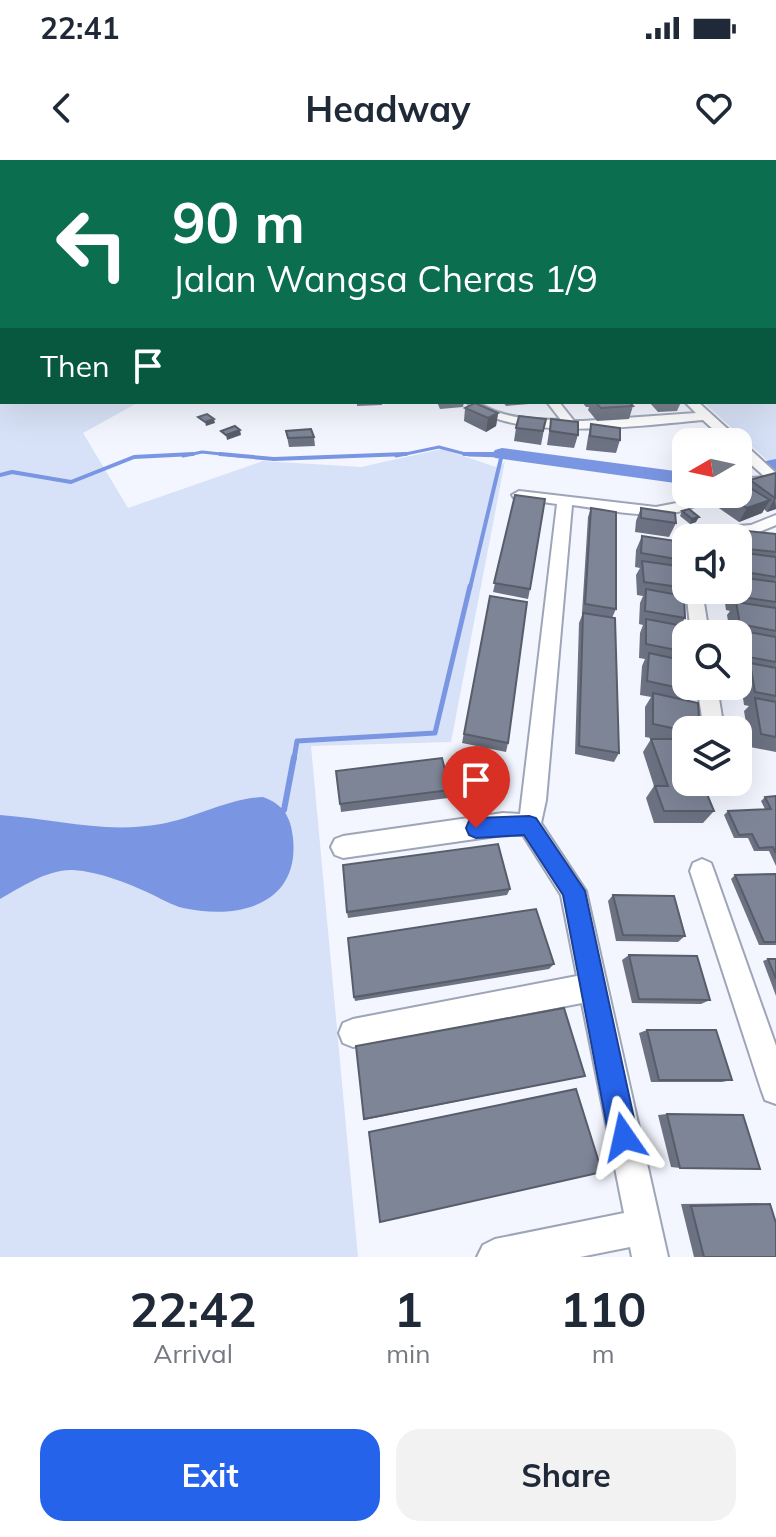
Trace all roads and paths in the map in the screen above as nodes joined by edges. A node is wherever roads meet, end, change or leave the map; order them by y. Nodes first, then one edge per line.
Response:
1 (476, 404) edge
2 (555, 404) edge
3 (693, 404) edge
4 (706, 416) junction
5 (570, 424) junction
6 (719, 428) edge
7 (752, 457) edge
8 (752, 475) edge
9 (774, 476) edge
10 (752, 480) edge
11 (519, 495) edge
12 (565, 500) junction
13 (672, 501) edge
14 (672, 506) edge
15 (665, 507) junction
16 (769, 522) edge
17 (681, 524) edge
18 (776, 535) edge
19 (529, 825) junction
20 (343, 847) dead end
21 (702, 871) dead end
22 (594, 987) junction
23 (353, 1033) dead end
24 (776, 1089) edge
25 (646, 1242) edge
26 (495, 1257) edge

1 - 5 street
2 - 5 street
3 - 4 street
4 - 5 street
4 - 6 street
7 - 9 street
8 - 9 street
9 - 10 street
11 - 12 street
12 - 15 street
12 - 19 street
13 - 15 street
14 - 15 street
15 - 17 street
16 - 18 street
19 - 20 street
19 - 22 street
21 - 24 street
22 - 23 street
22 - 25 street
25 - 26 street

